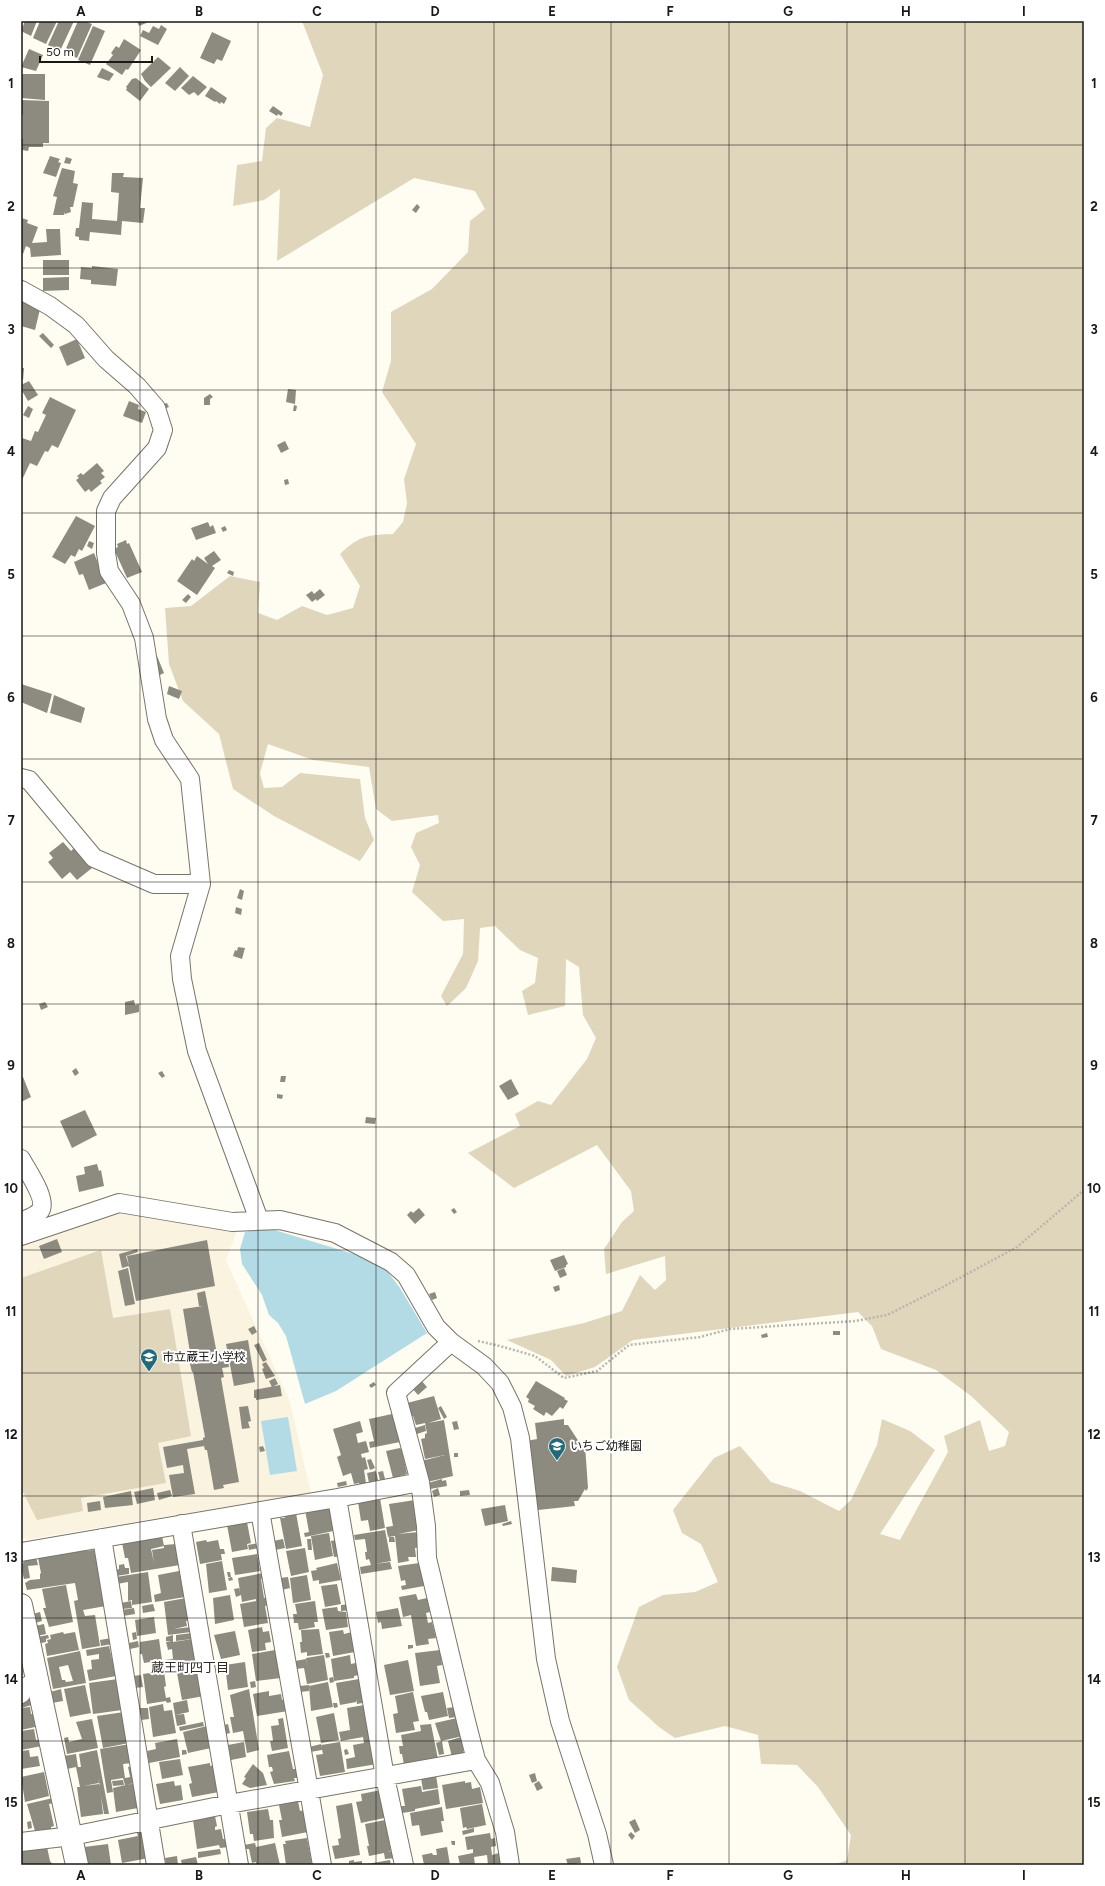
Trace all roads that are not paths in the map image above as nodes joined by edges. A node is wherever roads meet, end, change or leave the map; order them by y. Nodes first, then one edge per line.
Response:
1 (21, 290) edge
2 (21, 778) edge
3 (201, 884) junction
4 (21, 1159) edge
5 (259, 1220) junction
6 (21, 1222) edge
7 (21, 1236) edge
8 (451, 1342) junction
9 (420, 1482) junction
10 (337, 1498) junction
11 (260, 1511) junction
12 (181, 1524) junction
13 (102, 1538) junction
14 (21, 1552) edge
15 (21, 1604) edge
16 (29, 1688) edge
17 (476, 1760) junction
18 (385, 1777) junction
19 (308, 1790) junction
20 (230, 1804) junction
21 (148, 1821) junction
22 (72, 1836) junction
23 (21, 1842) edge
24 (77, 1865) edge
25 (156, 1865) edge
26 (239, 1865) edge
27 (322, 1865) edge
28 (404, 1865) edge
29 (510, 1865) edge
30 (604, 1865) edge

1 - 3 street
2 - 3 street
3 - 5 street
4 - 6 street
5 - 7 street
5 - 8 street
8 - 9 street
8 - 30 street
9 - 10 street
9 - 17 street
10 - 11 street
10 - 18 street
11 - 12 street
11 - 19 street
12 - 13 street
12 - 20 street
13 - 14 street
13 - 21 street
15 - 16 street
16 - 22 street
17 - 18 street
17 - 29 street
18 - 19 street
18 - 28 street
19 - 20 street
19 - 27 street
20 - 21 street
20 - 26 street
21 - 22 street
21 - 25 street
22 - 23 street
22 - 24 street

